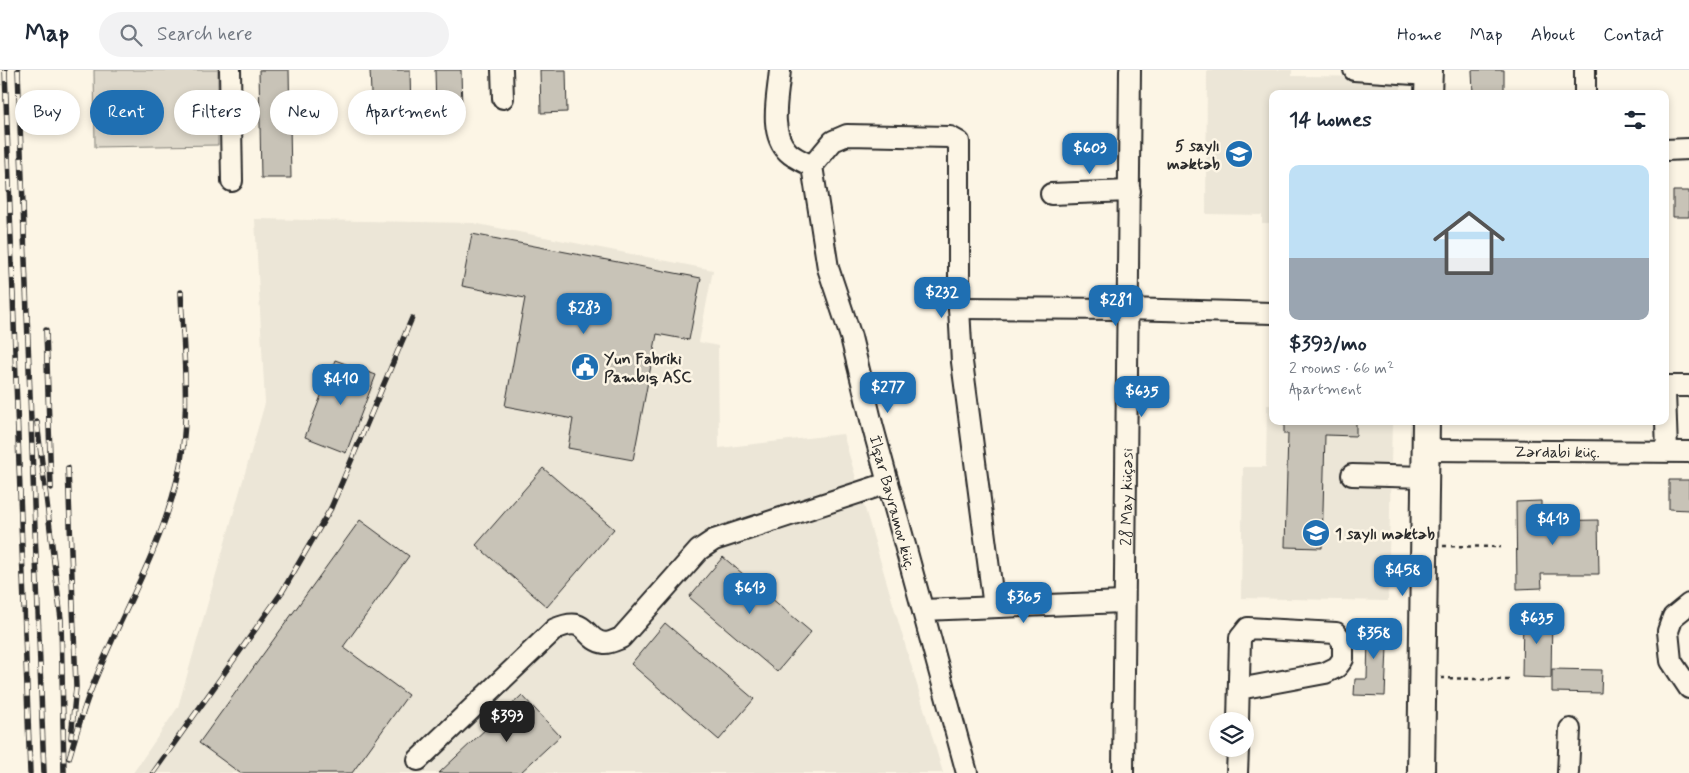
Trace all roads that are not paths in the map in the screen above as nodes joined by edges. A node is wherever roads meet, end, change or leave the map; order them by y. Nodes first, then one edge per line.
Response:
1 (230, 70) edge
2 (502, 70) edge
3 (780, 70) edge
4 (1130, 70) edge
5 (1354, 70) edge
6 (1585, 70) edge
7 (1429, 79) edge
8 (1585, 90) edge
9 (503, 98) dead end
10 (1689, 149) edge
11 (1669, 150) edge
12 (812, 166) junction
13 (232, 181) dead end
14 (1130, 191) junction
15 (1051, 194) dead end
16 (959, 308) junction
17 (1126, 309) junction
18 (1269, 314) edge
19 (1669, 386) edge
20 (1689, 386) edge
21 (1426, 425) edge
22 (1666, 425) edge
23 (1426, 450) junction
24 (1667, 451) junction
25 (1689, 452) edge
26 (1352, 475) dead end
27 (1425, 477) junction
28 (888, 483) junction
29 (1123, 602) junction
30 (1689, 604) edge
31 (994, 608) junction
32 (923, 610) junction
33 (1689, 688) edge
34 (1239, 689) junction
35 (1238, 712) edge
36 (1570, 729) dead end
37 (1238, 757) edge
38 (418, 760) dead end
39 (968, 773) edge
40 (1122, 773) edge
41 (1237, 773) edge
42 (1421, 773) edge
43 (1568, 773) edge

1 - 13 street
2 - 9 street
3 - 12 street
4 - 14 street, 28 May küçəsi
5 - 7 street
6 - 8 street
10 - 11 street
12 - 16 street
12 - 28 street, İlqar Bayramov küç.
14 - 15 street
14 - 17 street, 28 May küçəsi
16 - 17 street
16 - 31 street
17 - 18 street
17 - 29 street, 28 May küçəsi
19 - 20 street
21 - 23 main road
22 - 24 street
23 - 24 street, Zərdabi küç.
23 - 27 main road
24 - 25 street, Zərdabi küç.
26 - 27 street
27 - 42 main road
28 - 32 street, İlqar Bayramov küç.
28 - 38 street
29 - 31 street
29 - 40 street, 28 May küçəsi
30 - 33 street
31 - 32 street
32 - 39 street, İlqar Bayramov küç.
34 - 34 street
34 - 35 street
36 - 43 street
37 - 41 street

